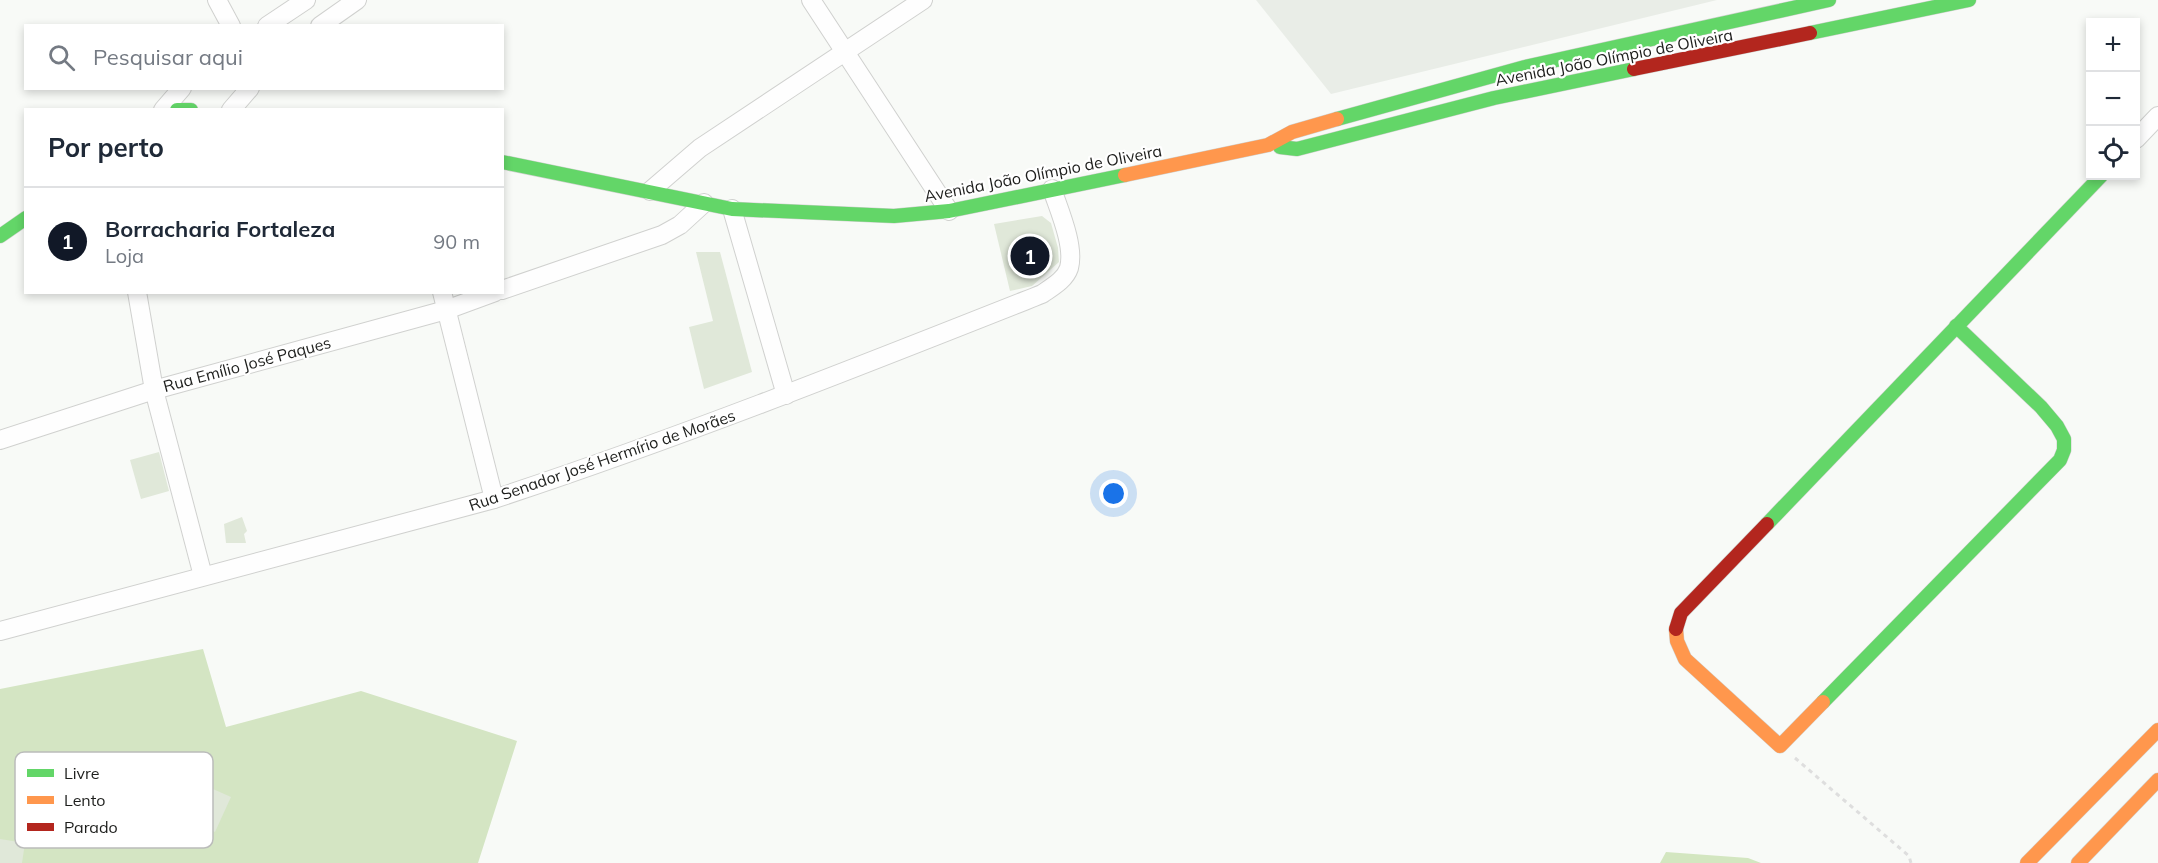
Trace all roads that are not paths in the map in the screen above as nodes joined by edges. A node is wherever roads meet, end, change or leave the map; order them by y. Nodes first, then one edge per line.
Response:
1 (217, 0) edge
2 (306, 0) edge
3 (357, 0) edge
4 (811, 0) edge
5 (923, 0) edge
6 (1829, 0) edge
7 (1968, 0) edge
8 (230, 24) edge
9 (270, 24) edge
10 (323, 24) edge
11 (846, 51) junction
12 (180, 90) edge
13 (248, 90) edge
14 (165, 108) edge
15 (233, 108) edge
16 (2158, 116) edge
17 (2140, 135) edge
18 (1268, 145) junction
19 (504, 162) edge
20 (2096, 180) edge
21 (1052, 189) junction
22 (650, 191) junction
23 (704, 203) junction
24 (732, 209) junction
25 (949, 211) junction
26 (24, 219) edge
27 (24, 235) edge
28 (0, 237) edge
29 (0, 242) edge
30 (504, 289) edge
31 (137, 294) edge
32 (484, 294) edge
33 (444, 301) edge
34 (1956, 326) junction
35 (154, 390) junction
36 (786, 395) junction
37 (0, 440) edge
38 (494, 499) junction
39 (203, 576) junction
40 (0, 631) edge
41 (2158, 729) edge
42 (2158, 780) edge
43 (2027, 863) edge
44 (2078, 863) edge

1 - 8 street
2 - 9 street
3 - 10 street
4 - 11 street
5 - 11 street
6 - 18 main road, Avenida João Olímpio de Oliveira
7 - 18 main road, Avenida João Olímpio de Oliveira
11 - 22 street
11 - 25 street
12 - 14 street
13 - 15 street
16 - 17 street
18 - 21 main road, Avenida João Olímpio de Oliveira
19 - 22 main road, Avenida João Olímpio de Oliveira
20 - 34 main road
21 - 25 main road, Avenida João Olímpio de Oliveira
21 - 36 street, Rua Senador José Hermírio de Morães
22 - 23 main road, Avenida João Olímpio de Oliveira
23 - 24 main road, Avenida João Olímpio de Oliveira
23 - 30 street
24 - 25 main road, Avenida João Olímpio de Oliveira
24 - 36 street
26 - 28 main road
27 - 29 main road
31 - 35 street
32 - 33 street, Rua Emílio José Paques
33 - 35 street, Rua Emílio José Paques
33 - 38 street
34 - 34 main road
35 - 37 street, Rua Emílio José Paques
35 - 39 street
36 - 38 street, Rua Senador José Hermírio de Morães
38 - 39 street, Rua Senador José Hermírio de Morães
39 - 40 street, Rua Senador José Hermírio de Morães
41 - 43 main road
42 - 44 main road

